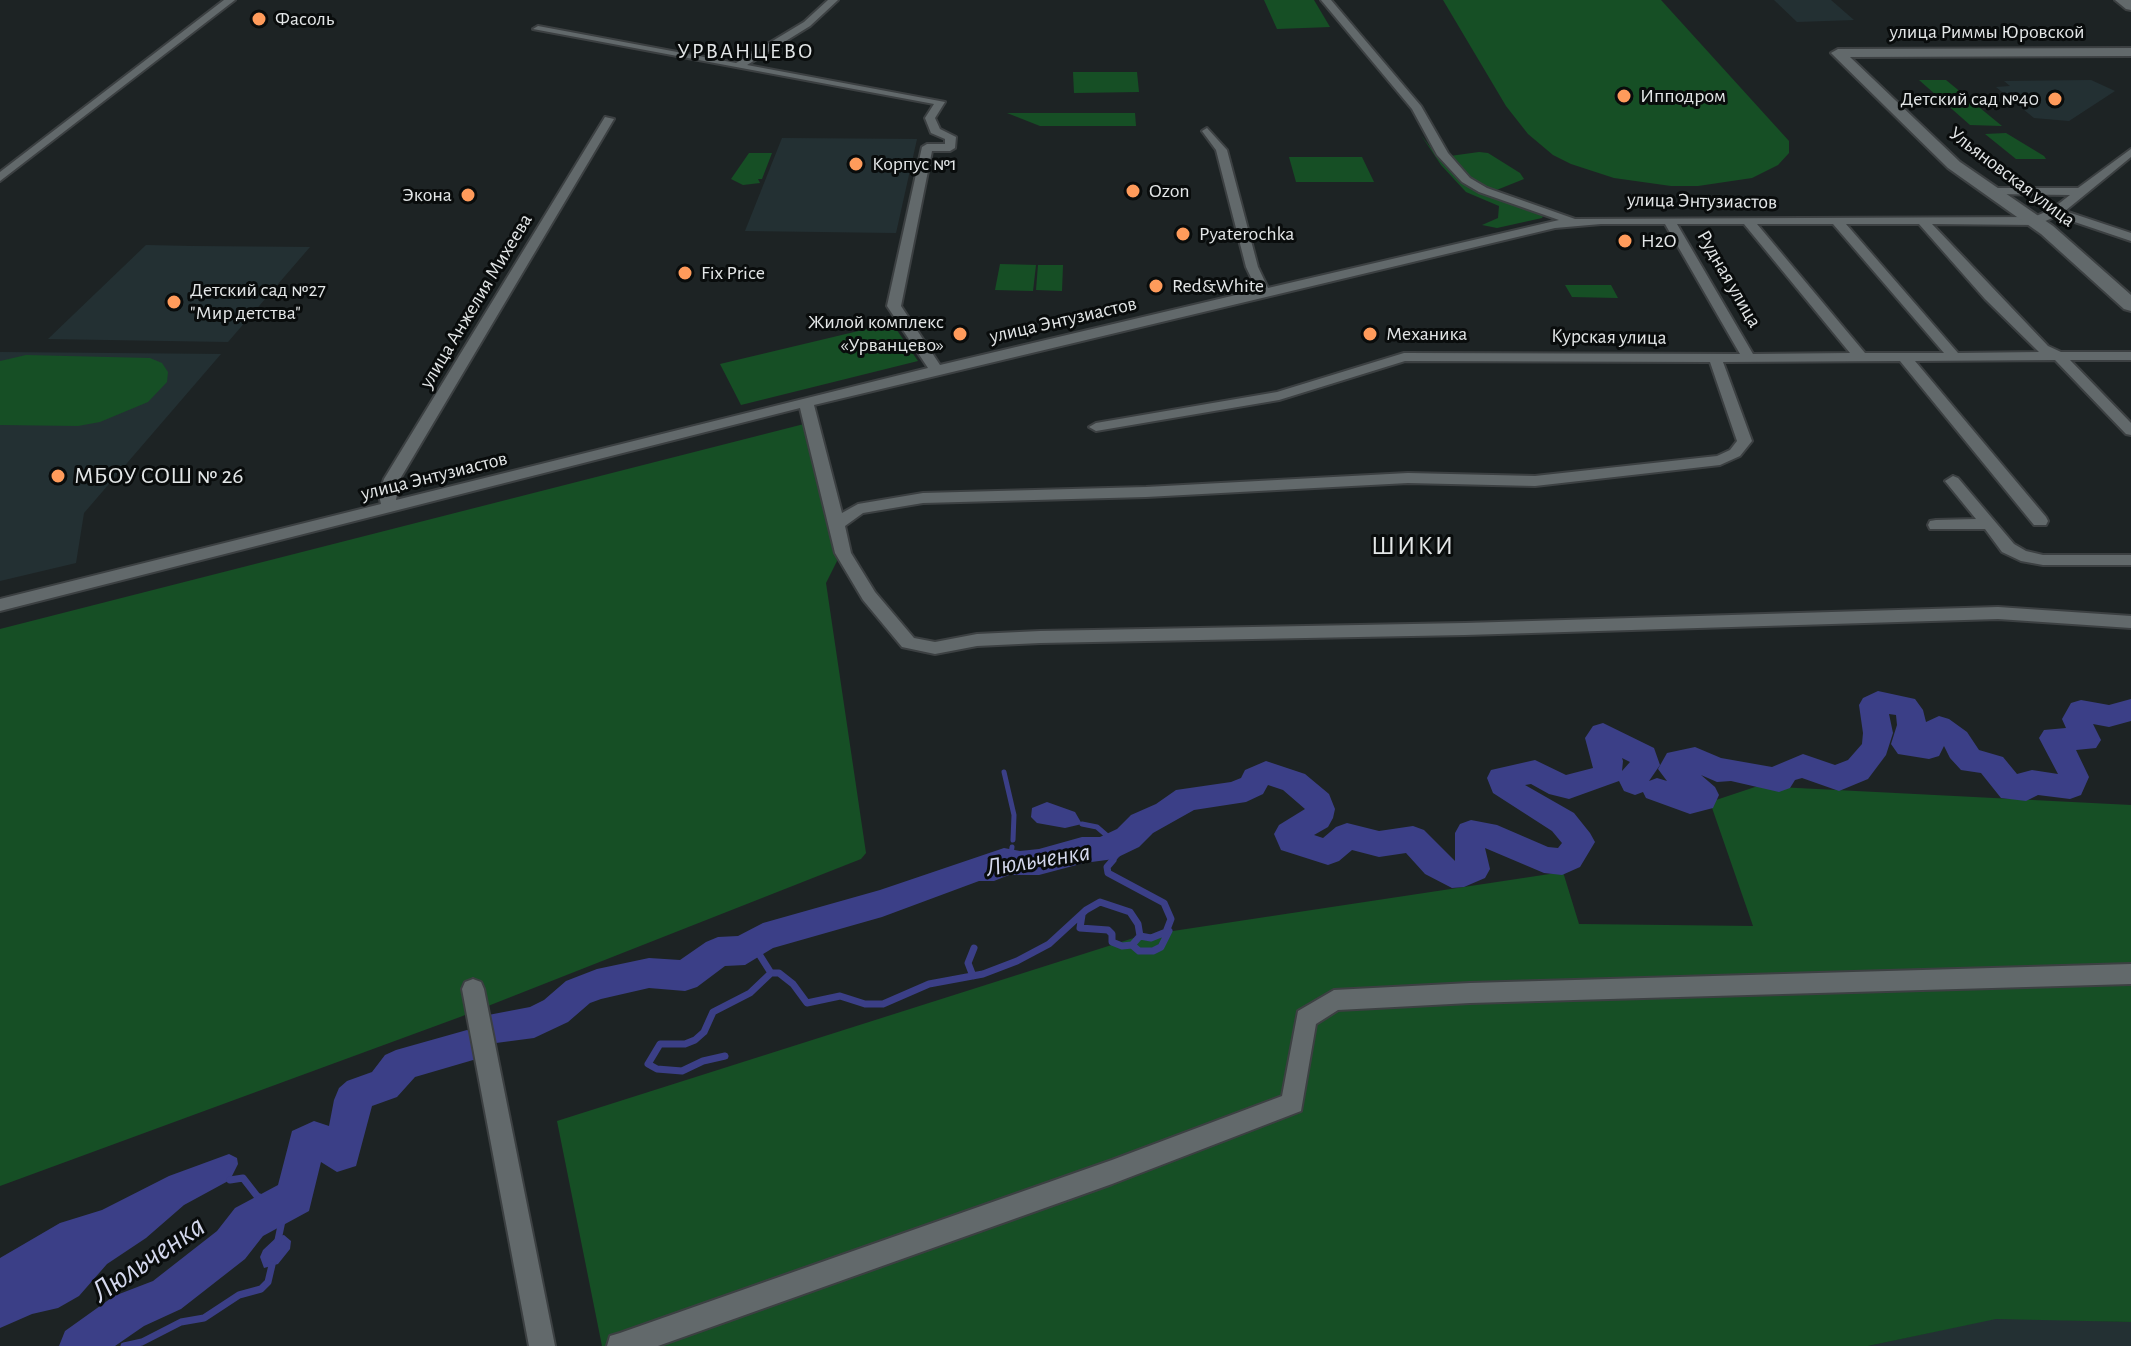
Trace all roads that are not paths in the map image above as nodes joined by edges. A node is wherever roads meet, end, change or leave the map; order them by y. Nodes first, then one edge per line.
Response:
1 (230, 0) edge
2 (833, 0) edge
3 (1326, 0) edge
4 (2122, 0) edge
5 (2131, 6) edge
6 (538, 29) dead end
7 (1844, 51) joint
8 (2131, 52) edge
9 (738, 66) junction
10 (609, 119) dead end
11 (1207, 131) dead end
12 (2131, 152) edge
13 (23, 160) junction
14 (0, 163) edge
15 (0, 178) edge
16 (1991, 191) junction
17 (2081, 192) junction
18 (2056, 212) junction
19 (2036, 221) junction
20 (1573, 222) junction
21 (1670, 222) junction
22 (1749, 222) junction
23 (1838, 222) junction
24 (1923, 222) junction
25 (2131, 237) edge
26 (1265, 294) junction
27 (2131, 305) edge
28 (1953, 355) junction
29 (1860, 356) junction
30 (1903, 356) junction
31 (2058, 356) junction
32 (2131, 356) edge
33 (1715, 358) junction
34 (1749, 358) junction
35 (936, 370) junction
36 (806, 402) junction
37 (1096, 427) dead end
38 (2131, 431) edge
39 (1953, 481) dead end
40 (390, 508) junction
41 (2040, 521) dead end
42 (837, 524) junction
43 (1989, 524) junction
44 (1936, 525) dead end
45 (2131, 560) edge
46 (0, 605) edge
47 (2131, 622) edge
48 (2131, 974) edge
49 (473, 989) dead end
50 (542, 1346) edge
51 (620, 1346) edge

1 - 13 street
2 - 9 street
3 - 20 street
4 - 5 main road
6 - 9 street
7 - 8 main road, улица Риммы Юровской
7 - 16 main road, Ульяновская улица
9 - 35 street
10 - 40 street, улица Анжелия Михеева
11 - 26 street
12 - 17 street, улица Энтузиастов
13 - 14 street
13 - 15 street
16 - 17 street
16 - 19 main road, Ульяновская улица
17 - 18 street, улица Энтузиастов
18 - 19 street, улица Энтузиастов
18 - 25 street
19 - 24 street, улица Энтузиастов
19 - 27 main road, Ульяновская улица
20 - 21 street, улица Энтузиастов
20 - 26 street, улица Энтузиастов
21 - 22 street, улица Энтузиастов
21 - 34 street, Рудная улица
22 - 23 street, улица Энтузиастов
22 - 29 street
23 - 24 street, улица Энтузиастов
23 - 28 street
24 - 31 street
26 - 35 street, улица Энтузиастов
28 - 30 street, Курская улица
28 - 31 street, Курская улица
29 - 30 street, Курская улица
29 - 34 street, Курская улица
30 - 41 street
31 - 32 street, Курская улица
31 - 38 street
33 - 34 street, Курская улица
33 - 37 street, Курская улица
33 - 42 street
35 - 36 street, улица Энтузиастов
36 - 40 street, улица Энтузиастов
36 - 42 street
39 - 43 street
40 - 46 street, улица Энтузиастов
42 - 47 street
43 - 44 street
43 - 45 street
48 - 51 street
49 - 50 street

